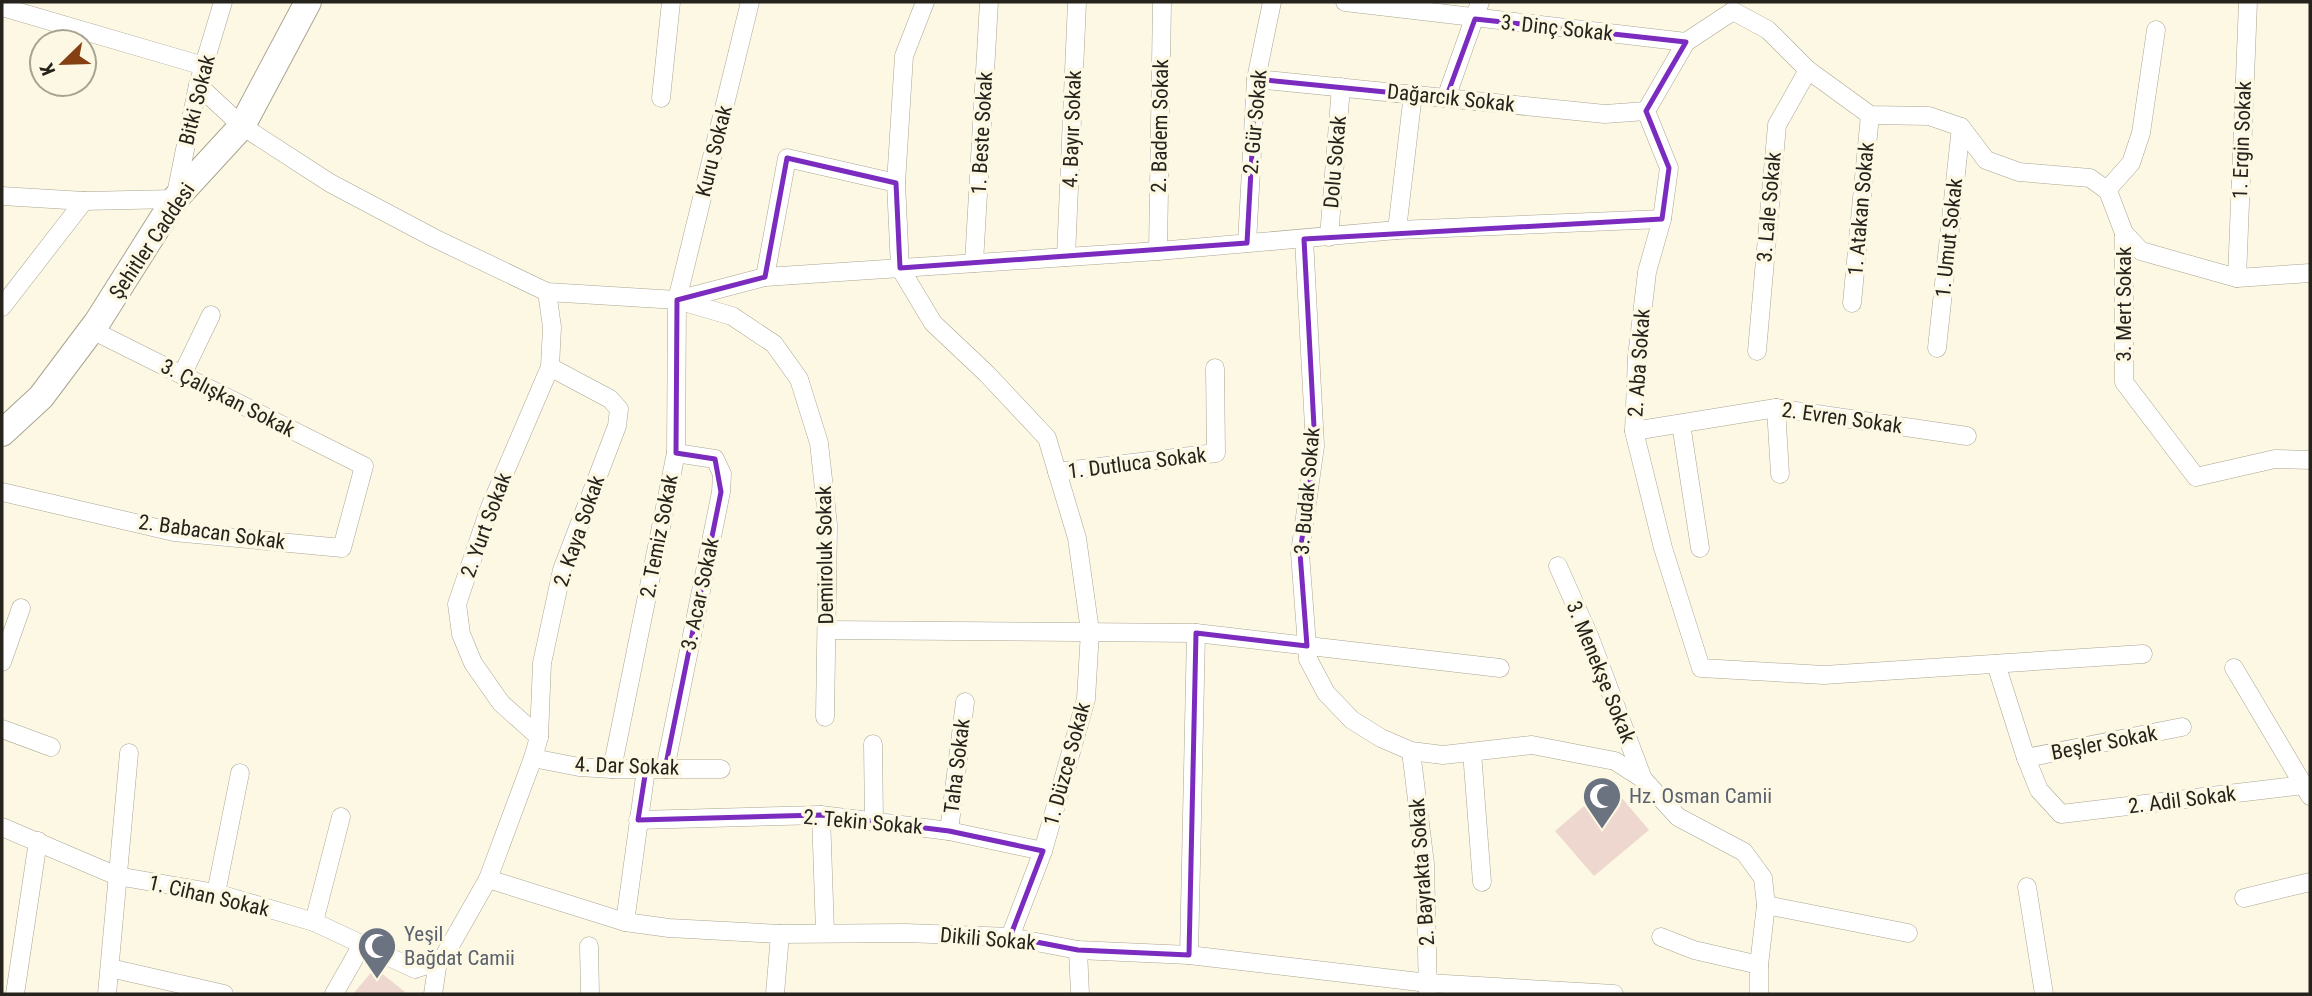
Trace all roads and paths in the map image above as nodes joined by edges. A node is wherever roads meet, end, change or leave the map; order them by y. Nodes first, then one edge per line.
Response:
1 (223, 2) edge
2 (308, 2) edge
3 (671, 2) edge
4 (750, 2) edge
5 (925, 2) edge
6 (989, 2) edge
7 (1077, 2) edge
8 (1162, 2) edge
9 (1272, 2) edge
10 (1345, 2) edge
11 (2248, 2) edge
12 (2, 7) edge
13 (1734, 7) edge
14 (1477, 10) edge
15 (2156, 30) dead end
16 (1686, 42) junction
17 (204, 66) junction
18 (1808, 70) junction
19 (1256, 79) junction
20 (198, 85) junction
21 (1341, 87) junction
22 (1413, 94) junction
23 (1447, 97) junction
24 (661, 98) dead end
25 (1646, 111) junction
26 (1870, 115) junction
27 (242, 126) junction
28 (1961, 127) junction
29 (896, 183) junction
30 (2107, 190) junction
31 (2, 196) edge
32 (175, 199) junction
33 (84, 201) junction
34 (1662, 219) junction
35 (1397, 230) junction
36 (2124, 233) junction
37 (1329, 237) junction
38 (1304, 239) junction
39 (1247, 243) junction
40 (1158, 251) junction
41 (1066, 257) junction
42 (974, 263) junction
43 (900, 268) junction
44 (2310, 272) edge
45 (765, 277) junction
46 (2236, 278) junction
47 (547, 292) junction
48 (677, 300) junction
49 (1852, 303) dead end
50 (2, 307) edge
51 (211, 315) dead end
52 (92, 330) junction
53 (1937, 348) dead end
54 (1757, 351) dead end
55 (550, 367) junction
56 (1215, 368) dead end
57 (183, 375) junction
58 (1776, 408) junction
59 (1681, 424) junction
60 (1634, 431) junction
61 (2, 433) edge
62 (1967, 436) dead end
63 (676, 453) junction
64 (2310, 460) edge
65 (1057, 472) junction
66 (1780, 474) dead end
67 (2, 492) edge
68 (342, 548) joint
69 (1700, 548) dead end
70 (1558, 566) dead end
71 (21, 608) dead end
72 (827, 630) junction
73 (1090, 631) junction
74 (1196, 634) junction
75 (1308, 653) junction
76 (2143, 654) dead end
77 (2, 662) edge
78 (1996, 664) junction
79 (1500, 668) dead end
80 (2234, 668) dead end
81 (965, 702) dead end
82 (825, 717) dead end
83 (2182, 727) dead end
84 (2, 729) edge
85 (538, 737) junction
86 (873, 744) dead end
87 (51, 747) dead end
88 (1411, 751) junction
89 (1472, 752) junction
90 (129, 753) dead end
91 (533, 758) junction
92 (2026, 758) junction
93 (611, 769) junction
94 (655, 769) junction
95 (721, 769) dead end
96 (240, 773) dead end
97 (1643, 779) junction
98 (2307, 790) edge
99 (2061, 814) joint
100 (821, 815) junction
101 (341, 817) dead end
102 (638, 820) junction
103 (874, 822) junction
104 (2, 827) edge
105 (949, 831) junction
106 (38, 842) junction
107 (1043, 851) junction
108 (117, 876) junction
109 (488, 879) junction
110 (2310, 882) edge
111 (1482, 883) dead end
112 (2027, 887) dead end
113 (216, 893) junction
114 (2244, 898) dead end
115 (1766, 905) junction
116 (314, 922) junction
117 (625, 922) junction
118 (825, 932) junction
119 (1908, 933) dead end
120 (780, 934) junction
121 (1010, 937) junction
122 (1661, 937) dead end
123 (363, 943) junction
124 (589, 946) dead end
125 (1078, 950) junction
126 (1189, 955) junction
127 (438, 961) junction
128 (1759, 965) junction
129 (110, 968) junction
130 (1428, 988) edge
131 (15, 994) edge
132 (107, 994) edge
133 (224, 994) edge
134 (334, 994) edge
135 (433, 994) edge
136 (590, 994) edge
137 (775, 994) edge
138 (1080, 994) edge
139 (1614, 994) edge
140 (1759, 994) edge
141 (2044, 994) edge

1 - 17 street, Bitki Sokak
2 - 27 street, Şehitler Caddesi
3 - 24 street
4 - 48 street, Kuru Sokak
5 - 29 street
6 - 42 street, 1. Beste Sokak
7 - 41 street, 4. Bayır Sokak
8 - 40 street, 2. Badem Sokak
9 - 19 street, 2. Gür Sokak
10 - 14 street, 3. Dinç Sokak
11 - 46 street, 1. Ergin Sokak
12 - 17 street
13 - 16 street
13 - 18 street
14 - 16 street, 3. Dinç Sokak
14 - 23 street
15 - 30 street
16 - 25 street
17 - 20 street, Bitki Sokak
18 - 26 street
18 - 54 street, 3. Lale Sokak
19 - 21 street, Dağarcık Sokak
19 - 39 street, 2. Gür Sokak
20 - 27 street
20 - 32 street, Bitki Sokak
21 - 22 street, Dağarcık Sokak
21 - 37 street, Dolu Sokak
22 - 23 street, Dağarcık Sokak
22 - 35 street
23 - 25 street, Dağarcık Sokak
25 - 34 street, 2. Aba Sokak
26 - 28 street
26 - 49 street, 1. Atakan Sokak
27 - 32 street, Şehitler Caddesi
27 - 47 street
28 - 30 street
28 - 53 street, 1. Umut Sokak
29 - 43 street
29 - 45 street
30 - 36 street
31 - 33 street
32 - 33 street
32 - 52 street, Şehitler Caddesi
33 - 50 street
34 - 35 street
34 - 60 street, 2. Aba Sokak
35 - 37 street
36 - 46 street
36 - 64 street, 3. Mert Sokak
37 - 38 street
38 - 39 street
38 - 75 street, 3. Budak Sokak
39 - 40 street
40 - 41 street
41 - 42 street
42 - 43 street
43 - 45 street
43 - 65 street, 1. Düzce Sokak
44 - 46 street
45 - 48 street
47 - 48 street
47 - 55 street, 2. Yurt Sokak
48 - 63 street, 2. Temiz Sokak
48 - 72 street, Demiroluk Sokak
51 - 57 street
52 - 57 street, 3. Çalışkan Sokak
52 - 61 street, Şehitler Caddesi
55 - 85 street, 2. Yurt Sokak
55 - 85 street, 2. Kaya Sokak
56 - 65 street, 1. Dutluca Sokak
57 - 68 street, 3. Çalışkan Sokak
58 - 59 street, 2. Evren Sokak
58 - 62 street, 2. Evren Sokak
58 - 66 street
59 - 60 street, 2. Evren Sokak
59 - 69 street
60 - 78 street, 2. Aba Sokak
63 - 93 street, 2. Temiz Sokak
63 - 94 street, 3. Acar Sokak
65 - 73 street, 1. Düzce Sokak
67 - 68 street, 2. Babacan Sokak
70 - 97 street, 3. Menekşe Sokak
71 - 77 street
72 - 73 street
72 - 82 street, Demiroluk Sokak
73 - 74 street
73 - 107 street, 1. Düzce Sokak
74 - 75 street
74 - 126 street
75 - 79 street
75 - 88 street
76 - 78 street
78 - 92 street, Beşler Sokak
80 - 98 street
81 - 105 street, Taha Sokak
83 - 92 street, Beşler Sokak
84 - 87 street
85 - 91 street
86 - 103 street
88 - 89 street
88 - 130 street, 2. Bayrakta Sokak
89 - 97 street
89 - 111 street
90 - 108 street
91 - 93 street, 4. Dar Sokak
91 - 109 street
92 - 99 street, Beşler Sokak
93 - 94 street, 4. Dar Sokak
94 - 95 street, 4. Dar Sokak
94 - 102 street
96 - 113 street
97 - 115 street
98 - 99 street, 2. Adil Sokak
100 - 102 street, 2. Tekin Sokak
100 - 103 street, 2. Tekin Sokak
100 - 118 street
101 - 116 street
102 - 117 street
103 - 105 street, 2. Tekin Sokak
104 - 106 street, 1. Cihan Sokak
105 - 107 street, 2. Tekin Sokak
106 - 108 street, 1. Cihan Sokak
106 - 131 street
107 - 121 street, 1. Düzce Sokak
108 - 113 street, 1. Cihan Sokak
108 - 129 street
109 - 117 street, Dikili Sokak
109 - 127 street
110 - 114 street
112 - 141 street
113 - 116 street, 1. Cihan Sokak
115 - 119 street
115 - 128 street
116 - 123 street, 1. Cihan Sokak
117 - 120 street, Dikili Sokak
118 - 120 street, Dikili Sokak
118 - 121 street, Dikili Sokak
120 - 137 street
121 - 125 street, Dikili Sokak
122 - 128 street
123 - 127 street, 1. Cihan Sokak
123 - 134 street
124 - 136 street
125 - 126 street, Dikili Sokak
125 - 138 street
126 - 130 street, Dikili Sokak
127 - 135 street
128 - 140 street
129 - 132 street
129 - 133 street
130 - 139 street, Dikili Sokak

